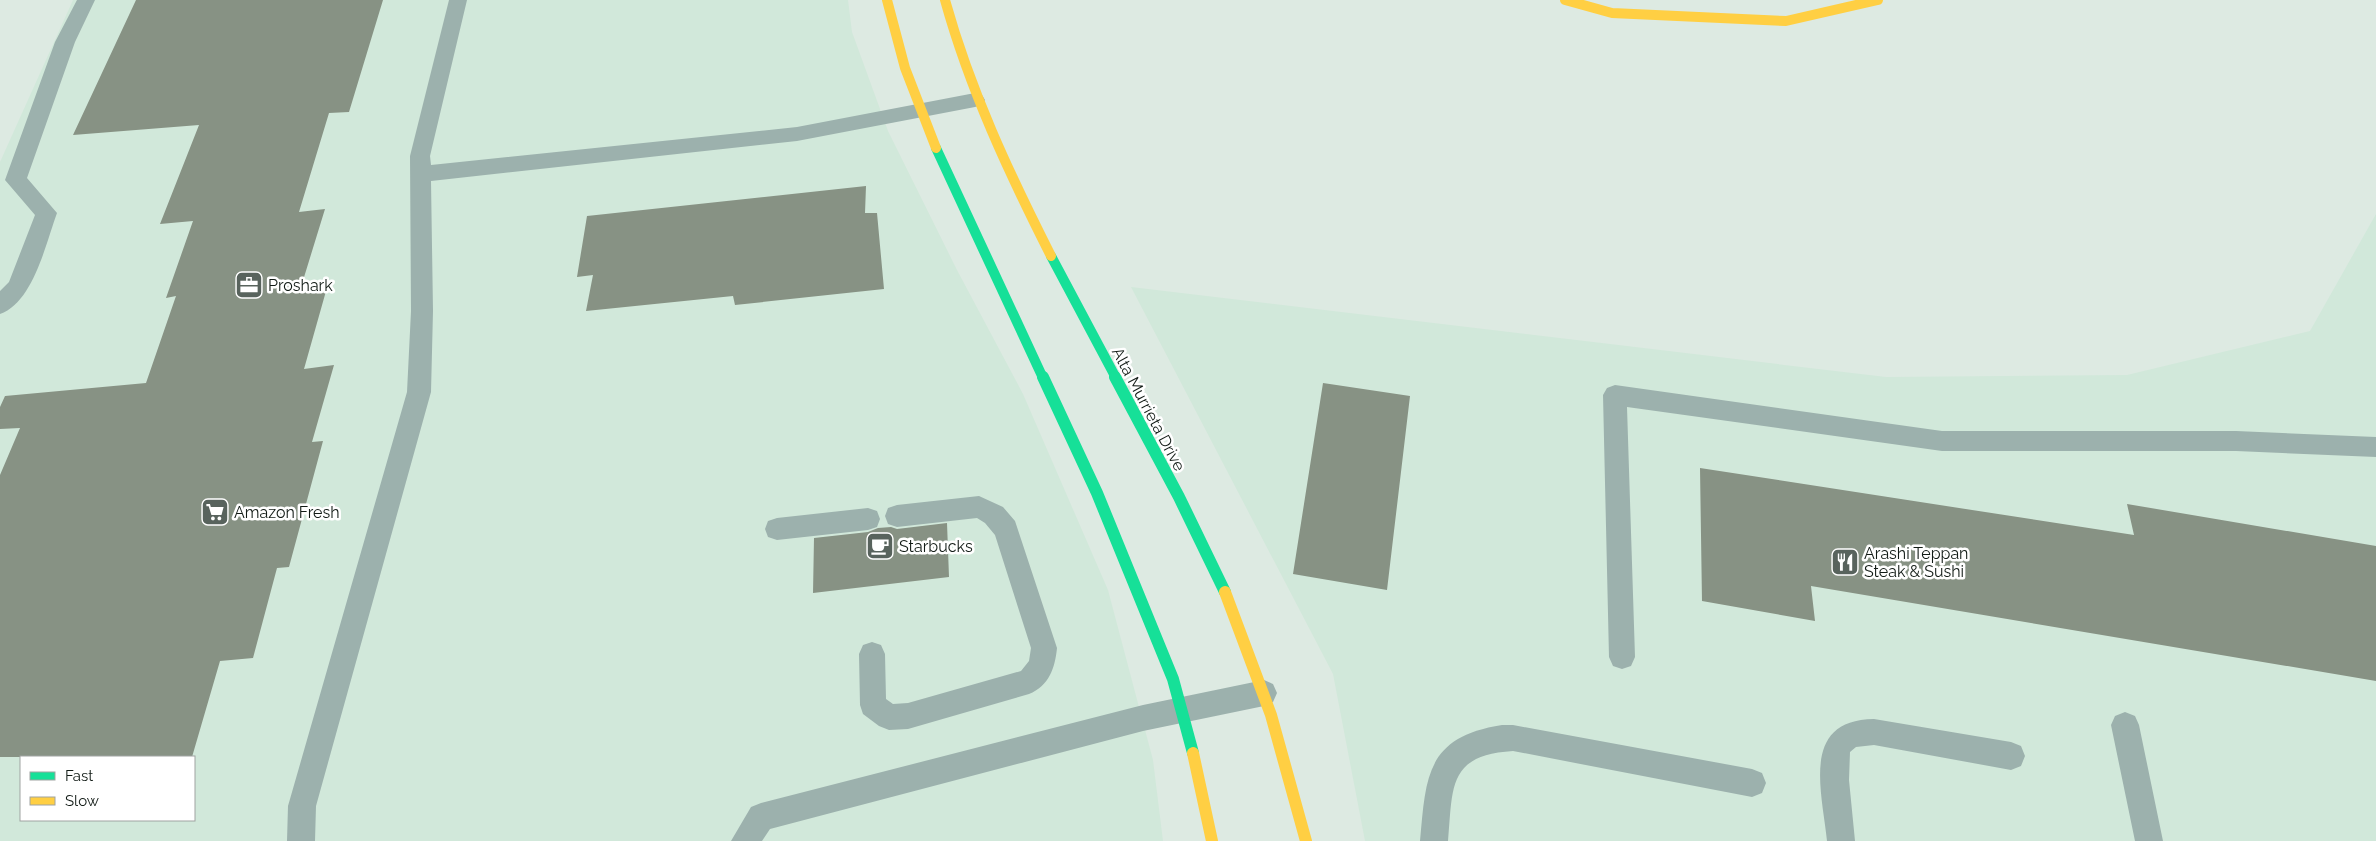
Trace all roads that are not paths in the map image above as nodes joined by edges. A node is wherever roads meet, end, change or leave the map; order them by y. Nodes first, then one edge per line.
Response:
1 (86, 0) edge
2 (458, 0) edge
3 (886, 0) edge
4 (945, 0) edge
5 (1565, 0) edge
6 (1878, 0) edge
7 (975, 100) junction
8 (919, 110) junction
9 (422, 174) junction
10 (0, 305) edge
11 (2376, 447) edge
12 (897, 516) dead end
13 (868, 519) dead end
14 (777, 529) dead end
15 (872, 654) dead end
16 (1622, 657) dead end
17 (1264, 693) junction
18 (1183, 708) junction
19 (2125, 725) dead end
20 (2011, 756) dead end
21 (1752, 783) dead end
22 (301, 841) edge
23 (745, 841) edge
24 (1212, 841) edge
25 (1306, 841) edge
26 (1434, 841) edge
27 (1841, 841) edge
28 (2149, 841) edge

1 - 10 lane
2 - 9 lane
3 - 8 street
4 - 7 street, Alta Murrieta Drive
5 - 6 street
7 - 8 lane
7 - 17 street, Alta Murrieta Drive
8 - 9 lane
8 - 18 street
9 - 22 lane
11 - 16 lane
12 - 15 lane
13 - 14 lane
17 - 18 lane
17 - 25 street, Alta Murrieta Drive
18 - 23 lane
18 - 24 street
19 - 28 lane
20 - 27 lane
21 - 26 lane

